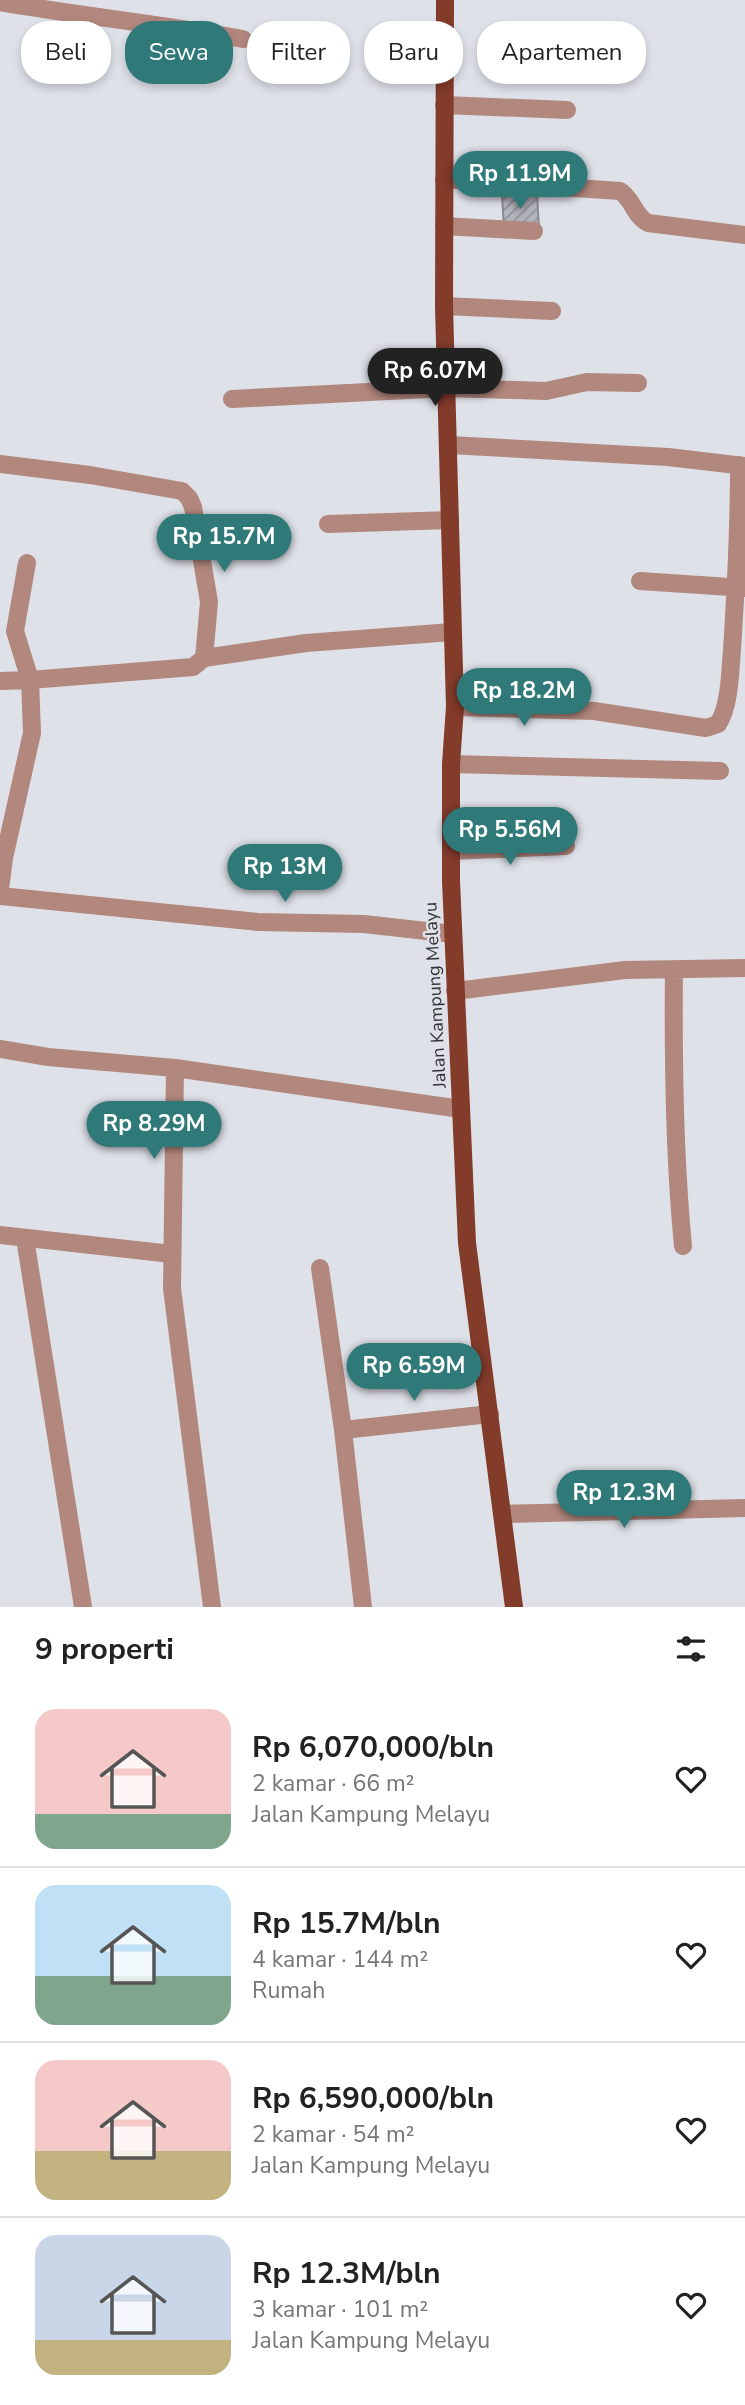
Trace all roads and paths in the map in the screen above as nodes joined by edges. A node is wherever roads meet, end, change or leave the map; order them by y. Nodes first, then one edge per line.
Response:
1 (445, 0) edge
2 (0, 2) edge
3 (243, 39) dead end
4 (444, 105) junction
5 (567, 110) dead end
6 (444, 178) junction
7 (444, 226) junction
8 (534, 232) dead end
9 (745, 235) edge
10 (444, 306) junction
11 (551, 311) dead end
12 (638, 383) dead end
13 (447, 388) junction
14 (232, 399) dead end
15 (449, 445) junction
16 (0, 464) edge
17 (742, 466) edge
18 (450, 520) junction
19 (328, 524) dead end
20 (27, 564) dead end
21 (640, 581) dead end
22 (741, 587) edge
23 (452, 632) junction
24 (204, 658) junction
25 (738, 666) edge
26 (30, 680) junction
27 (0, 681) edge
28 (455, 707) junction
29 (452, 764) junction
30 (720, 771) dead end
31 (566, 846) dead end
32 (451, 851) junction
33 (0, 889) edge
34 (0, 896) edge
35 (453, 934) junction
36 (745, 968) edge
37 (674, 969) junction
38 (455, 992) junction
39 (0, 1049) edge
40 (175, 1068) junction
41 (461, 1109) junction
42 (0, 1235) edge
43 (25, 1238) junction
44 (682, 1246) dead end
45 (172, 1254) junction
46 (320, 1268) dead end
47 (490, 1415) junction
48 (343, 1430) junction
49 (745, 1508) edge
50 (503, 1514) junction
51 (359, 1605) edge
52 (83, 1607) edge
53 (212, 1607) edge
54 (513, 1607) edge

1 - 4 main road, Jalan Kampung Melayu
2 - 3 street
4 - 5 street
4 - 6 main road, Jalan Kampung Melayu
6 - 7 main road, Jalan Kampung Melayu
6 - 9 street
7 - 8 street
7 - 10 main road, Jalan Kampung Melayu
10 - 11 street
10 - 13 main road, Jalan Kampung Melayu
12 - 13 street
13 - 14 street
13 - 15 main road, Jalan Kampung Melayu
15 - 17 street
15 - 18 main road, Jalan Kampung Melayu
16 - 24 street
17 - 22 street
18 - 19 street
18 - 23 main road, Jalan Kampung Melayu
20 - 26 street
21 - 22 street
22 - 25 street
23 - 24 street
23 - 28 main road, Jalan Kampung Melayu
24 - 26 street
25 - 28 street
26 - 27 street
26 - 33 street
28 - 29 main road, Jalan Kampung Melayu
29 - 30 street
29 - 32 main road, Jalan Kampung Melayu
31 - 32 street
32 - 35 main road, Jalan Kampung Melayu
34 - 35 street
35 - 38 main road, Jalan Kampung Melayu
36 - 37 street
37 - 38 street
37 - 44 street
38 - 41 main road, Jalan Kampung Melayu
39 - 40 street
40 - 41 street
40 - 45 street
41 - 47 main road, Jalan Kampung Melayu
42 - 43 street
43 - 45 street
43 - 52 street
45 - 53 street
46 - 48 street
47 - 48 street
47 - 50 main road, Jalan Kampung Melayu
48 - 51 street
49 - 50 street
50 - 54 main road, Jalan Kampung Melayu

